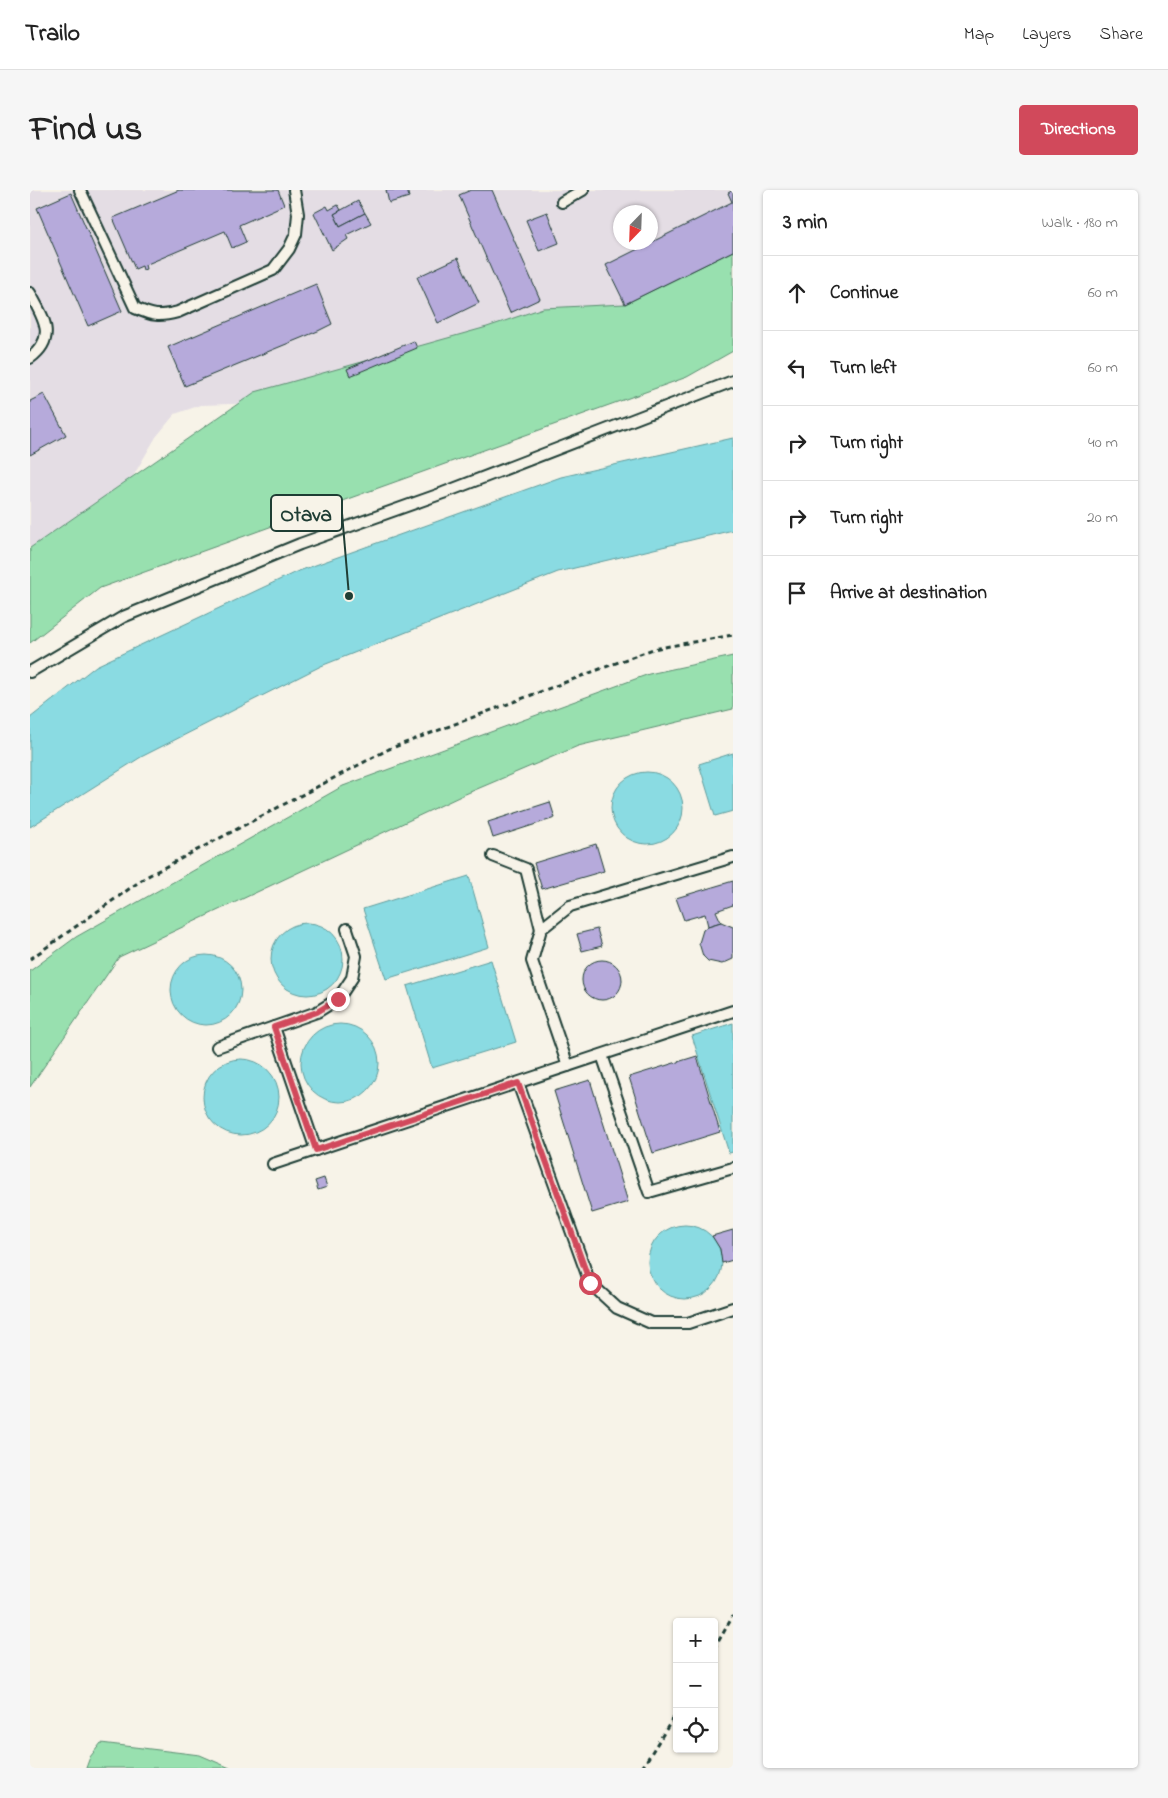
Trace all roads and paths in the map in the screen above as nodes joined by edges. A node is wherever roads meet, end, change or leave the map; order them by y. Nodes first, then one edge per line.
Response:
1 (294, 190) edge
2 (584, 190) edge
3 (82, 191) edge
4 (562, 202) dead end
5 (30, 293) edge
6 (30, 358) edge
7 (733, 381) edge
8 (733, 635) edge
9 (30, 672) edge
10 (493, 856) dead end
11 (733, 857) edge
12 (347, 929) dead end
13 (541, 929) junction
14 (30, 959) edge
15 (733, 1011) edge
16 (274, 1027) junction
17 (217, 1047) dead end
18 (602, 1055) junction
19 (568, 1066) junction
20 (518, 1083) junction
21 (316, 1150) junction
22 (273, 1164) dead end
23 (733, 1168) edge
24 (733, 1308) edge
25 (733, 1616) edge
26 (718, 1642) edge
27 (673, 1718) edge
28 (642, 1768) edge

1 - 3 lane
2 - 4 lane
5 - 6 lane
7 - 9 lane
8 - 14 path
10 - 13 lane
11 - 13 lane
12 - 16 lane
13 - 19 lane
15 - 18 lane
16 - 17 lane
16 - 21 lane
18 - 19 lane
18 - 23 lane
19 - 20 lane
20 - 21 lane
20 - 24 lane
21 - 22 lane
25 - 26 path
27 - 28 path

